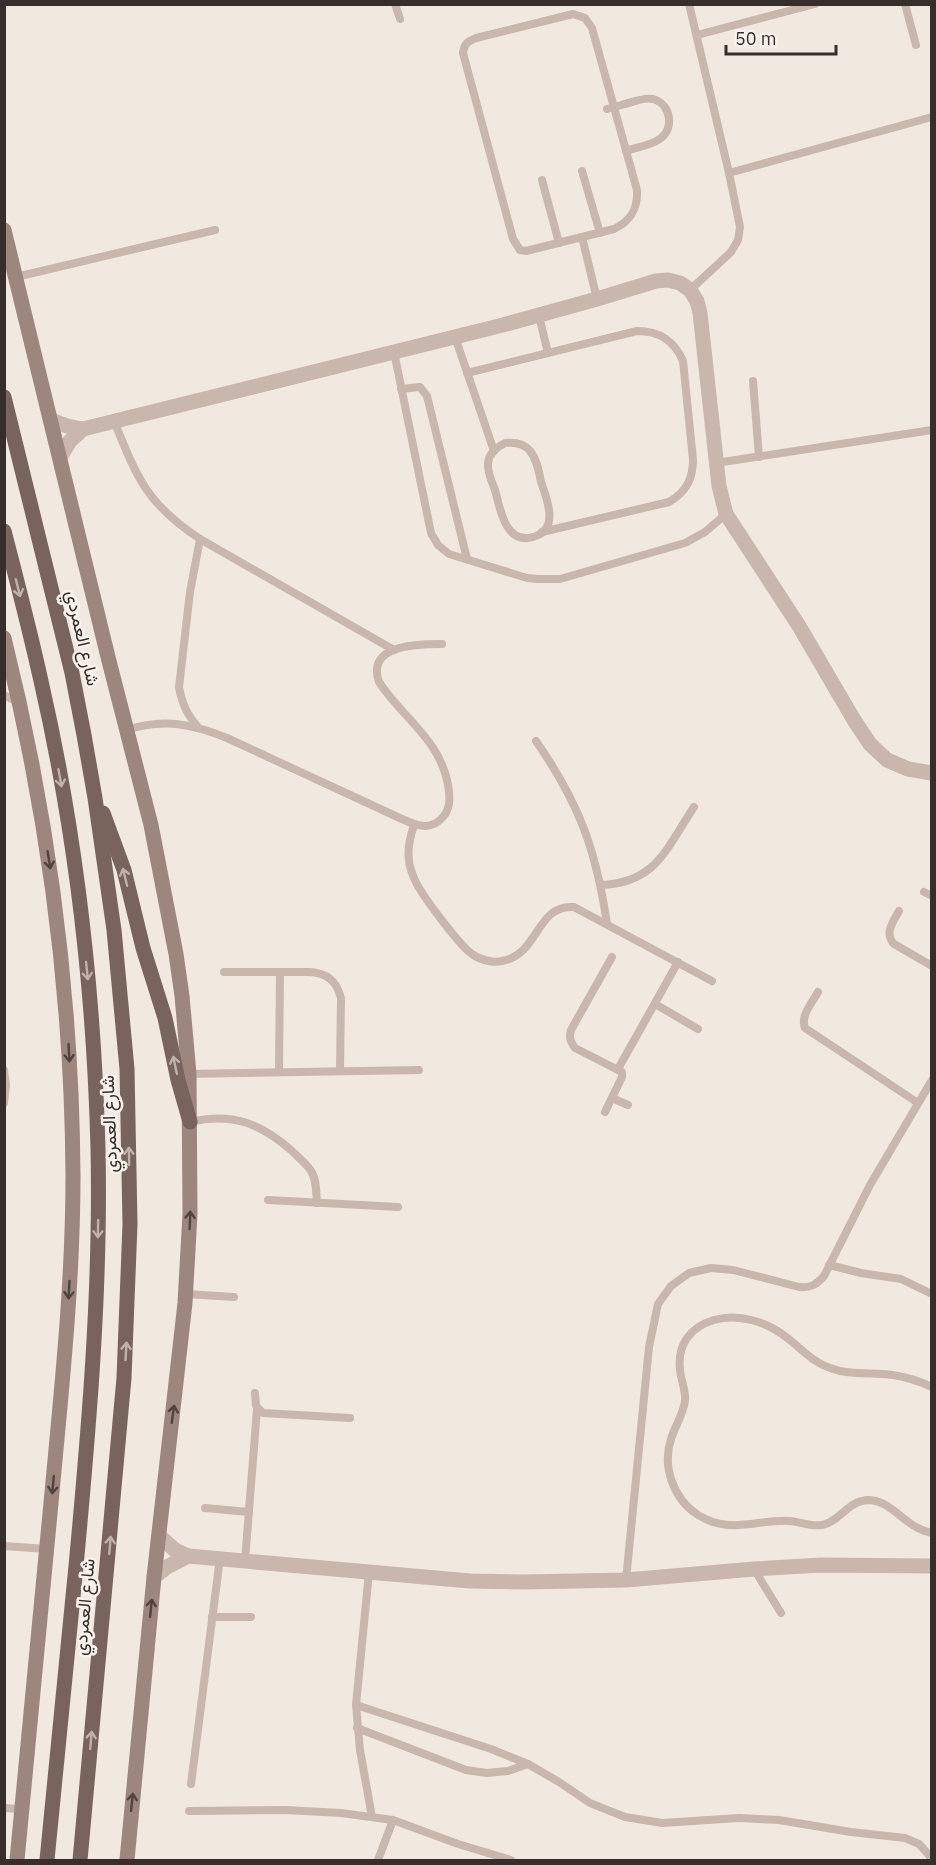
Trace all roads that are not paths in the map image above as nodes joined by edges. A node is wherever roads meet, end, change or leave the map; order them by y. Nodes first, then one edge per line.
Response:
1 (395, 4) edge
2 (688, 4) edge
3 (816, 4) edge
4 (905, 4) edge
5 (400, 18) dead end
6 (697, 35) junction
7 (916, 45) dead end
8 (604, 109) dead end
9 (932, 117) edge
10 (626, 151) junction
11 (582, 171) dead end
12 (729, 173) junction
13 (542, 180) dead end
14 (4, 230) edge
15 (215, 230) dead end
16 (600, 233) junction
17 (582, 237) junction
18 (560, 243) junction
19 (16, 277) junction
20 (690, 290) junction
21 (597, 299) junction
22 (539, 315) junction
23 (455, 338) junction
24 (394, 352) junction
25 (548, 353) junction
26 (467, 373) junction
27 (753, 381) dead end
28 (401, 389) junction
29 (4, 397) edge
30 (51, 420) junction
31 (114, 421) junction
32 (83, 429) junction
33 (932, 430) edge
34 (494, 451) junction
35 (60, 456) junction
36 (759, 457) junction
37 (716, 463) junction
38 (726, 514) junction
39 (4, 531) edge
40 (542, 532) junction
41 (200, 539) junction
42 (467, 559) junction
43 (4, 638) edge
44 (442, 644) dead end
45 (394, 650) junction
46 (8, 672) edge
47 (4, 695) edge
48 (20, 704) junction
49 (198, 726) junction
50 (127, 730) junction
51 (536, 741) dead end
52 (932, 773) edge
53 (95, 798) junction
54 (693, 807) dead end
55 (414, 825) junction
56 (601, 885) junction
57 (899, 911) dead end
58 (607, 924) junction
59 (612, 957) dead end
60 (678, 962) junction
61 (932, 966) edge
62 (224, 972) dead end
63 (280, 972) junction
64 (712, 981) dead end
65 (818, 992) dead end
66 (655, 1004) junction
67 (698, 1029) dead end
68 (618, 1069) junction
69 (4, 1070) edge
70 (419, 1070) dead end
71 (340, 1071) junction
72 (279, 1072) junction
73 (189, 1074) junction
74 (932, 1080) edge
75 (612, 1098) junction
76 (4, 1103) edge
77 (918, 1103) junction
78 (628, 1105) dead end
79 (605, 1112) dead end
80 (190, 1122) junction
81 (268, 1200) dead end
82 (317, 1203) junction
83 (398, 1208) dead end
84 (829, 1265) junction
85 (186, 1294) junction
86 (932, 1294) edge
87 (234, 1297) dead end
88 (932, 1387) edge
89 (255, 1393) dead end
90 (257, 1409) junction
91 (350, 1418) dead end
92 (205, 1508) dead end
93 (249, 1512) junction
94 (932, 1533) edge
95 (159, 1536) junction
96 (4, 1546) edge
97 (46, 1549) junction
98 (188, 1556) junction
99 (220, 1558) junction
100 (245, 1561) junction
101 (932, 1566) edge
102 (754, 1569) junction
103 (369, 1572) junction
104 (154, 1577) junction
105 (626, 1580) junction
106 (781, 1613) dead end
107 (212, 1617) junction
108 (251, 1617) dead end
109 (356, 1705) junction
110 (357, 1728) junction
111 (528, 1764) junction
112 (190, 1784) dead end
113 (4, 1808) edge
114 (22, 1809) junction
115 (189, 1811) dead end
116 (372, 1817) junction
117 (393, 1820) junction
118 (13, 1855) edge
119 (47, 1860) edge
120 (80, 1860) edge
121 (127, 1860) edge
122 (378, 1860) edge
123 (511, 1860) edge
124 (931, 1860) edge

1 - 5 lane
2 - 6 lane
3 - 6 lane
4 - 7 lane
6 - 12 lane
8 - 10 lane, bridge
9 - 12 lane
10 - 16 lane
10 - 18 lane
11 - 16 lane
12 - 20 lane
13 - 18 lane
14 - 19 street
15 - 19 lane
16 - 17 lane
17 - 18 lane
17 - 21 lane
19 - 30 street
20 - 21 street
20 - 37 street
21 - 22 street
22 - 23 street
22 - 25 lane
23 - 24 street
23 - 26 lane
24 - 28 lane
24 - 31 street
25 - 26 lane
25 - 40 lane
26 - 34 lane
27 - 36 lane
28 - 42 lane
28 - 42 lane
29 - 53 main road, شارع العمردي
30 - 32 street
30 - 35 street
31 - 32 street
31 - 41 lane
32 - 35 street
33 - 36 lane
34 - 40 lane
34 - 40 lane
35 - 50 street
36 - 37 lane
37 - 38 street
38 - 42 lane
38 - 52 street
39 -> 119 main road, شارع العمردي
41 - 45 lane
41 - 49 lane
43 - 46 street
44 - 45 lane
45 - 55 lane
46 - 48 street
47 - 48 lane
48 -> 97 street
49 - 50 lane
49 - 55 lane
50 - 73 street
51 - 56 lane
80 -> 53 main road
120 -> 53 main road, شارع العمردي
54 - 56 lane
55 - 58 lane
56 - 58 lane
57 - 61 lane
58 - 60 lane
59 - 68 lane
60 - 64 lane
60 - 66 lane
62 - 63 lane
63 - 71 lane
63 - 72 lane
65 - 77 lane
66 - 67 lane
66 - 68 lane
68 - 75 lane
69 - 76 lane
70 - 71 lane
71 - 72 lane
72 - 73 lane
73 - 80 street
74 - 77 lane
75 - 78 lane
75 - 79 lane
77 - 84 lane
80 - 82 lane
85 -> 80 street
81 - 82 lane
82 - 83 lane
84 - 86 lane
84 - 105 lane
85 - 87 lane
95 -> 85 street
88 - 94 lane
89 - 90 lane
90 - 91 lane
90 - 93 lane
92 - 93 lane
93 - 100 lane
95 - 98 street
95 - 104 street
96 - 97 lane
97 - 114 street
98 - 99 street
98 - 104 street
99 - 100 street
99 - 107 lane
100 - 103 street
101 - 102 street
102 - 105 street
102 - 106 lane
103 - 105 street
103 - 109 lane
121 -> 104 street
107 - 108 lane
107 - 112 lane
109 - 110 lane
109 - 111 lane
110 - 111 lane
110 - 116 lane
111 - 124 lane
113 - 114 lane
114 - 118 street
115 - 116 lane
116 - 117 lane
117 - 122 lane
117 - 123 lane

